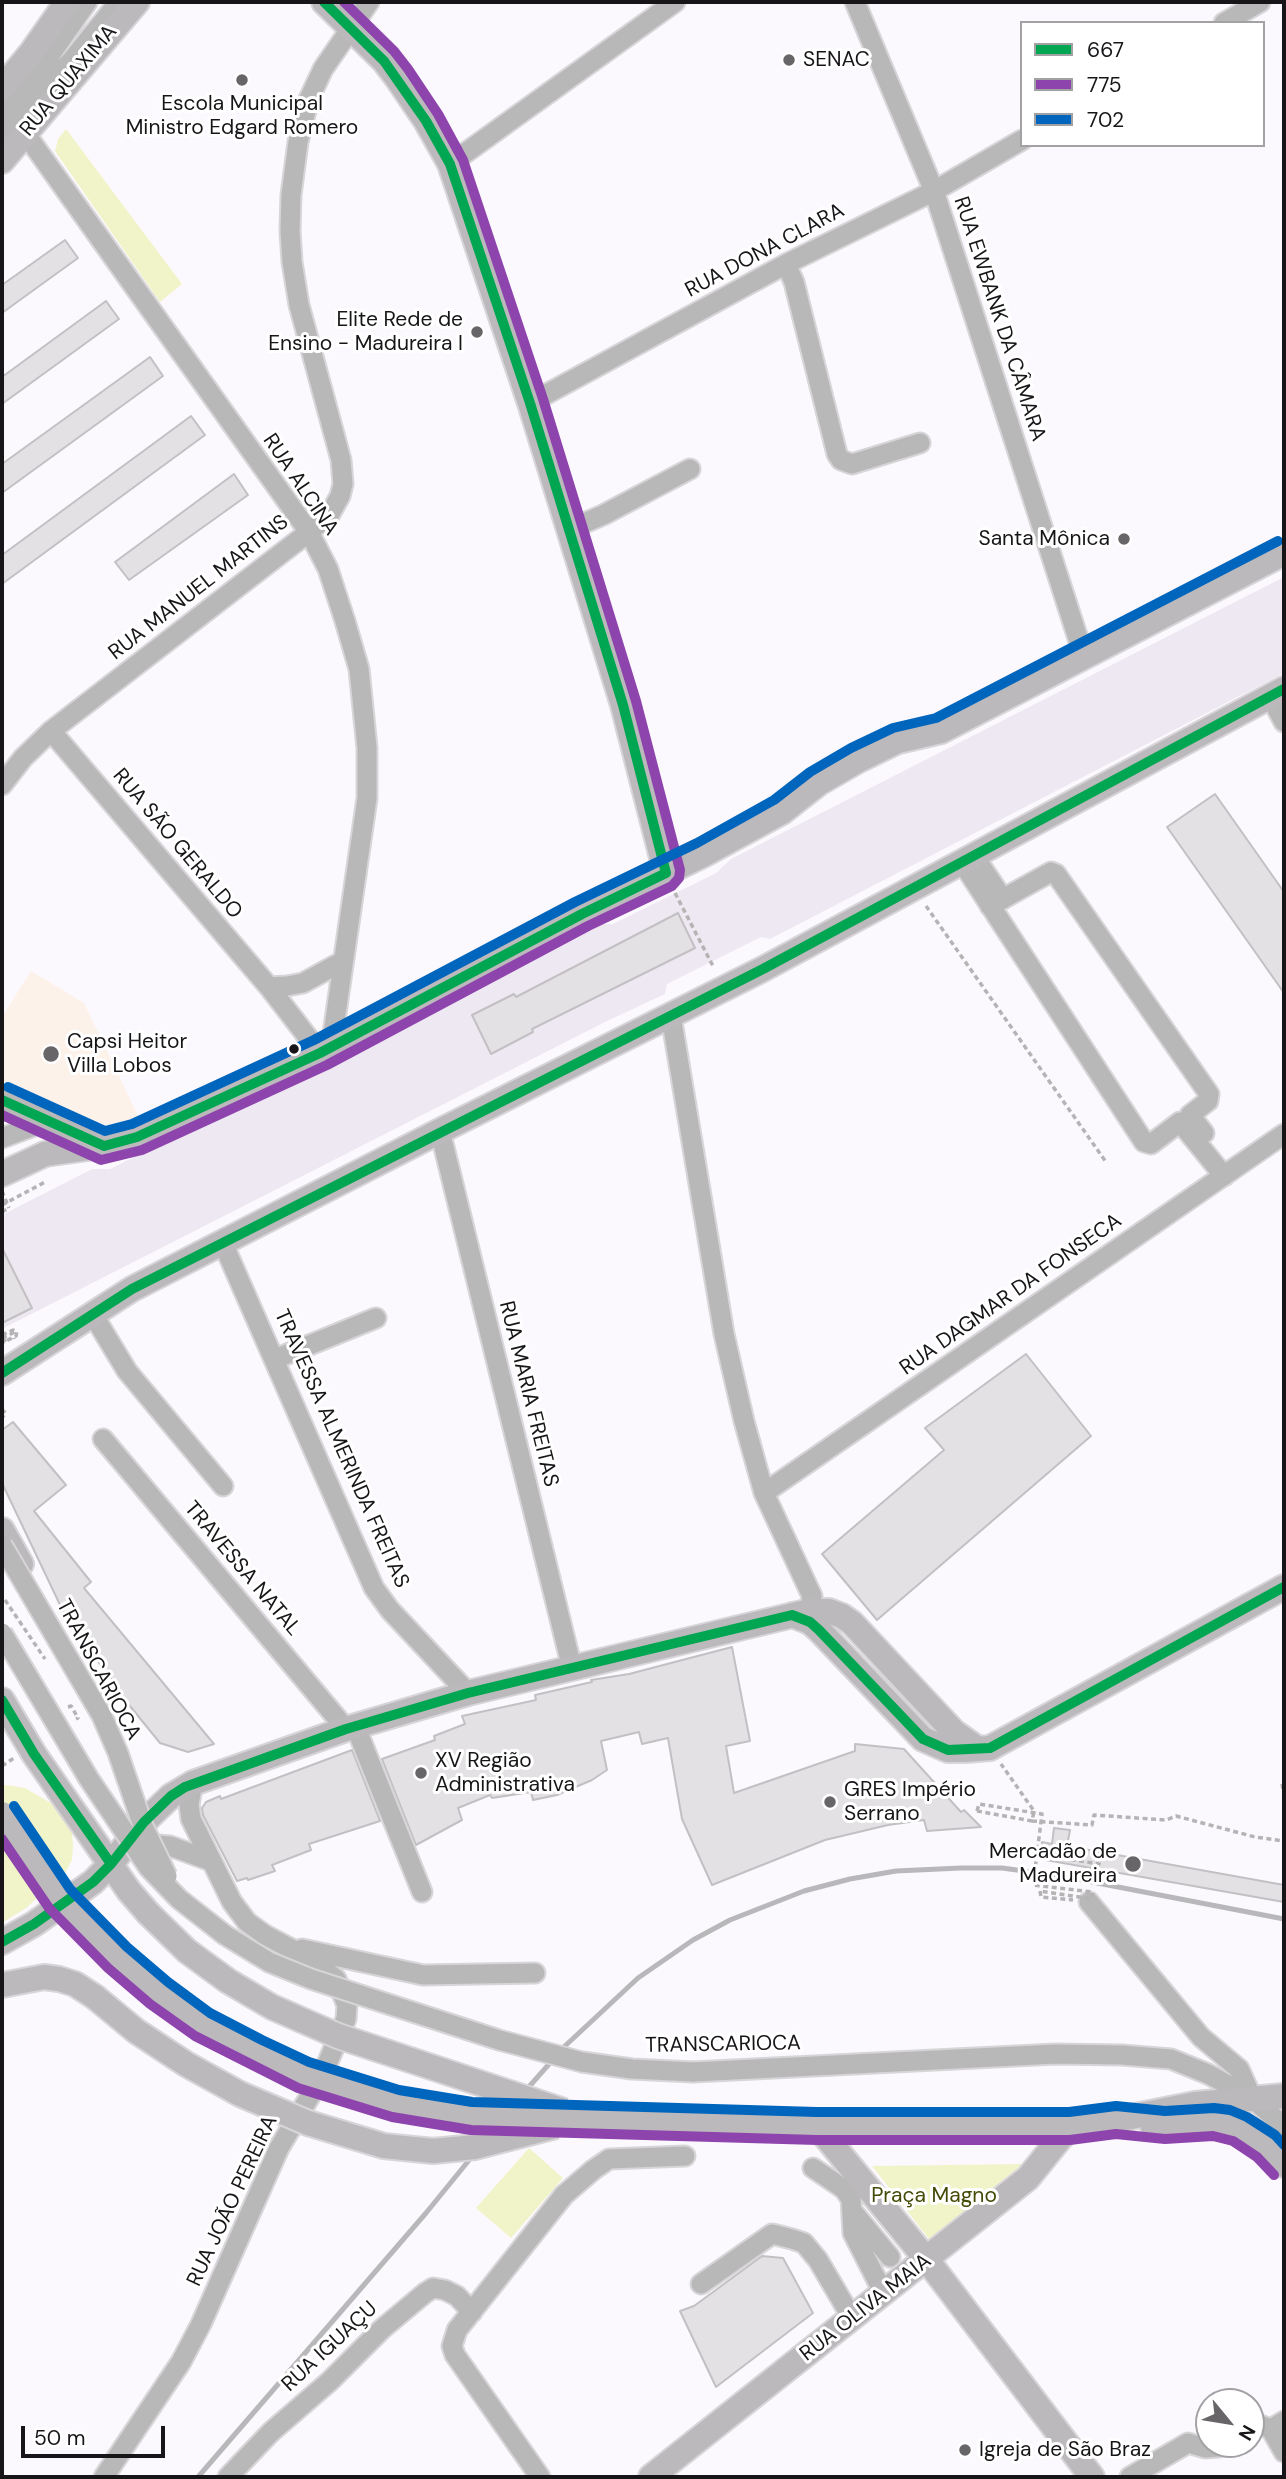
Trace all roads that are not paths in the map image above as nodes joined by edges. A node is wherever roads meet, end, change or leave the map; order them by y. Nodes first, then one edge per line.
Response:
1 (67, 2) edge
2 (87, 2) edge
3 (102, 2) edge
4 (119, 2) edge
5 (137, 2) edge
6 (324, 2) edge
7 (369, 2) edge
8 (676, 2) edge
9 (855, 2) edge
10 (1260, 2) edge
11 (1227, 21) edge
12 (349, 28) junction
13 (2, 88) edge
14 (2, 115) edge
15 (9, 131) edge
16 (1020, 141) edge
17 (2, 161) edge
18 (450, 164) junction
19 (934, 191) junction
20 (786, 264) junction
21 (530, 403) junction
22 (920, 443) dead end
23 (690, 469) dead end
24 (568, 530) junction
25 (309, 532) junction
26 (1284, 553) edge
27 (1084, 657) junction
28 (1277, 693) edge
29 (1284, 722) edge
30 (51, 731) junction
31 (2, 785) edge
32 (968, 859) junction
33 (669, 881) junction
34 (1004, 898) junction
35 (343, 961) junction
36 (269, 987) junction
37 (671, 1016) junction
38 (326, 1050) junction
39 (2, 1100) edge
40 (1185, 1119) junction
41 (47, 1121) junction
42 (440, 1130) junction
43 (1284, 1134) edge
44 (2, 1138) edge
45 (104, 1146) junction
46 (1228, 1173) junction
47 (2, 1174) edge
48 (222, 1241) junction
49 (92, 1313) junction
50 (376, 1318) dead end
51 (275, 1359) junction
52 (2, 1373) edge
53 (103, 1439) dead end
54 (223, 1486) dead end
55 (764, 1493) junction
56 (2, 1530) edge
57 (2, 1545) edge
58 (1284, 1587) edge
59 (801, 1613) junction
60 (2, 1633) edge
61 (572, 1668) junction
62 (468, 1693) junction
63 (7, 1709) edge
64 (351, 1728) junction
65 (194, 1783) junction
66 (2, 1814) edge
67 (144, 1822) junction
68 (129, 1842) junction
69 (211, 1861) junction
70 (111, 1864) junction
71 (422, 1892) dead end
72 (179, 1899) junction
73 (1089, 1902) road end
74 (2, 1942) edge
75 (287, 1947) junction
76 (535, 1973) dead end
77 (2, 1985) edge
78 (1274, 2099) edge
79 (588, 2119) junction
80 (1116, 2120) junction
81 (817, 2126) junction
82 (1069, 2126) junction
83 (1284, 2126) edge
84 (685, 2156) dead end
85 (1284, 2165) edge
86 (813, 2168) dead end
87 (853, 2212) junction
88 (890, 2257) dead end
89 (927, 2260) junction
90 (701, 2284) dead end
91 (884, 2294) junction
92 (472, 2312) junction
93 (852, 2318) junction
94 (1269, 2426) edge
95 (1195, 2445) edge
96 (1284, 2452) edge
97 (104, 2477) edge
98 (228, 2477) edge
99 (540, 2477) edge
100 (651, 2477) edge
101 (1092, 2477) edge
102 (1130, 2477) edge

1 - 13 main road
2 - 14 street
3 - 15 street
4 - 15 street
5 - 15 main road, RUA QUAXIMA
6 - 12 main road
7 - 12 street, RUA MANUEL MARTINS
8 - 18 street
9 - 19 street, RUA EWBANK DA CÂMARA
10 - 11 street
12 - 18 main road
12 - 25 street, RUA MANUEL MARTINS
15 - 17 main road, RUA QUAXIMA
15 - 25 street, RUA ALCINA
16 - 19 street, RUA DONA CLARA
18 - 21 main road
19 - 20 street, RUA DONA CLARA
19 - 27 street, RUA EWBANK DA CÂMARA
20 - 21 street, RUA DONA CLARA
20 - 22 street
21 - 24 main road
23 - 24 street
24 - 33 main road
25 - 30 street, RUA MANUEL MARTINS
25 - 35 street, RUA ALCINA
26 - 27 main road
27 - 33 main road
28 - 29 street
28 - 32 main road
30 - 31 street, RUA MANUEL MARTINS
30 - 36 street, RUA SÃO GERALDO
32 - 34 street
32 - 37 main road
33 - 38 main road
34 - 40 street
34 - 40 street
35 - 36 street
35 - 38 street, RUA ALCINA
36 - 38 street, RUA SÃO GERALDO
37 - 42 main road
37 - 55 street
38 - 45 main road
39 - 41 street
40 - 46 street
41 - 44 street
41 - 45 street
42 - 48 main road
42 - 61 street, RUA MARIA FREITAS
43 - 46 street, RUA DAGMAR DA FONSECA
45 - 47 main road
46 - 55 street, RUA DAGMAR DA FONSECA
48 - 49 main road
48 - 51 street, TRAVESSA ALMERINDA FREITAS
49 - 52 main road
49 - 54 street
50 - 51 street
51 - 62 street, TRAVESSA ALMERINDA FREITAS
53 - 64 street, TRAVESSA NATAL
55 - 59 street
56 - 67 main road
57 - 72 street, TRANSCARIOCA, bridge
58 - 59 main road
59 - 61 main road
60 - 72 street, TRANSCARIOCA, bridge
61 - 62 main road
62 - 64 main road
63 - 70 main road
64 - 65 main road
64 - 71 street, TRAVESSA NATAL
65 - 67 main road
65 - 69 street, RUA JOÃO PEREIRA
66 - 79 main road, bridge
67 - 68 main road
68 - 69 street
68 - 70 main road
69 - 75 street, RUA JOÃO PEREIRA
70 - 74 main road
70 - 79 main road, bridge
72 - 78 street, TRANSCARIOCA, bridge
73 - 78 street
75 - 76 street
75 - 97 street, RUA JOÃO PEREIRA
77 - 79 main road, bridge
78 - 80 main road
78 - 83 street, TRANSCARIOCA
79 - 81 main road
80 - 82 main road
80 - 85 main road
81 - 82 main road
81 - 89 main road
82 - 89 main road, RUA OLIVA MAIA
84 - 92 street
86 - 87 street
87 - 88 street
87 - 91 street
89 - 91 main road, RUA OLIVA MAIA
89 - 101 main road
90 - 93 street
91 - 93 main road, RUA OLIVA MAIA
92 - 98 street, RUA IGUAÇU
92 - 99 street
93 - 100 main road, RUA OLIVA MAIA
94 - 96 street
95 - 102 street

